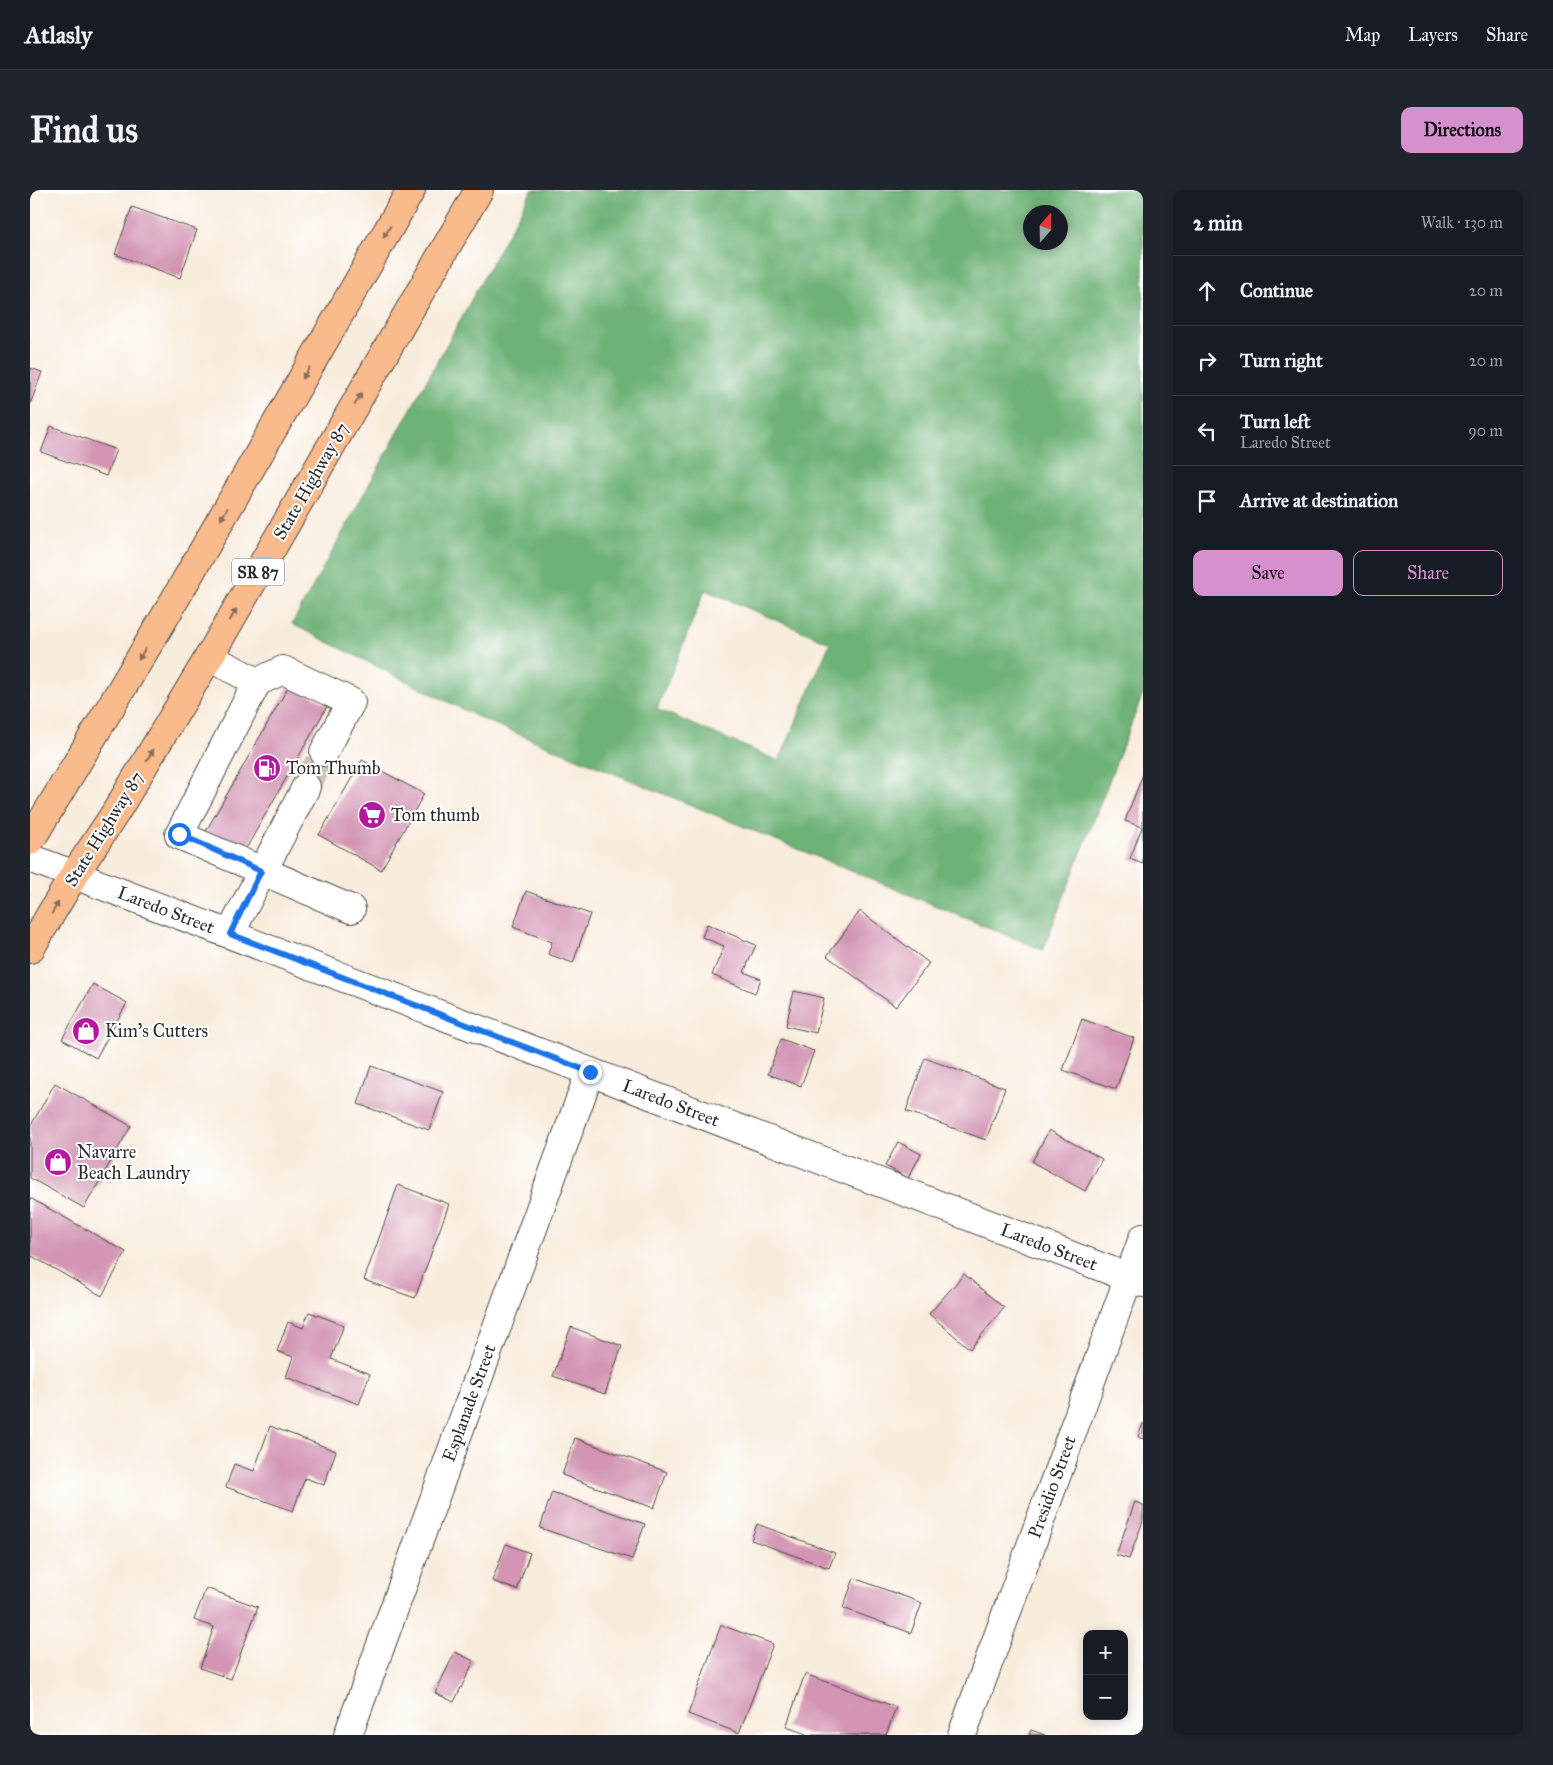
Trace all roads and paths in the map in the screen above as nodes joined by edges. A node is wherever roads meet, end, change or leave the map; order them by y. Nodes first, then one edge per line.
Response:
1 (411, 190) edge
2 (479, 190) edge
3 (209, 657) junction
4 (257, 682) junction
5 (324, 752) tunnel mouth
6 (306, 787) tunnel mouth
7 (30, 841) edge
8 (30, 858) edge
9 (261, 871) junction
10 (74, 875) junction
11 (351, 909) dead end
12 (230, 934) junction
13 (30, 949) edge
14 (590, 1072) junction
15 (1143, 1238) edge
16 (1136, 1280) edge
17 (348, 1735) edge
18 (962, 1735) edge

1 -> 7 highway
3 -> 2 highway, State Highway 87 / SR 87
3 - 4 street
10 -> 3 highway, State Highway 87 / SR 87
4 - 5 street
4 - 9 street
6 - 9 street
8 - 10 street, Laredo Street
9 - 11 street
9 - 12 street
10 - 12 street, Laredo Street
13 -> 10 highway, State Highway 87 / SR 87
12 - 14 street, Laredo Street
14 - 16 street, Laredo Street
14 - 17 street, Esplanade Street
15 - 16 street, Presidio Street
16 - 18 street, Presidio Street

